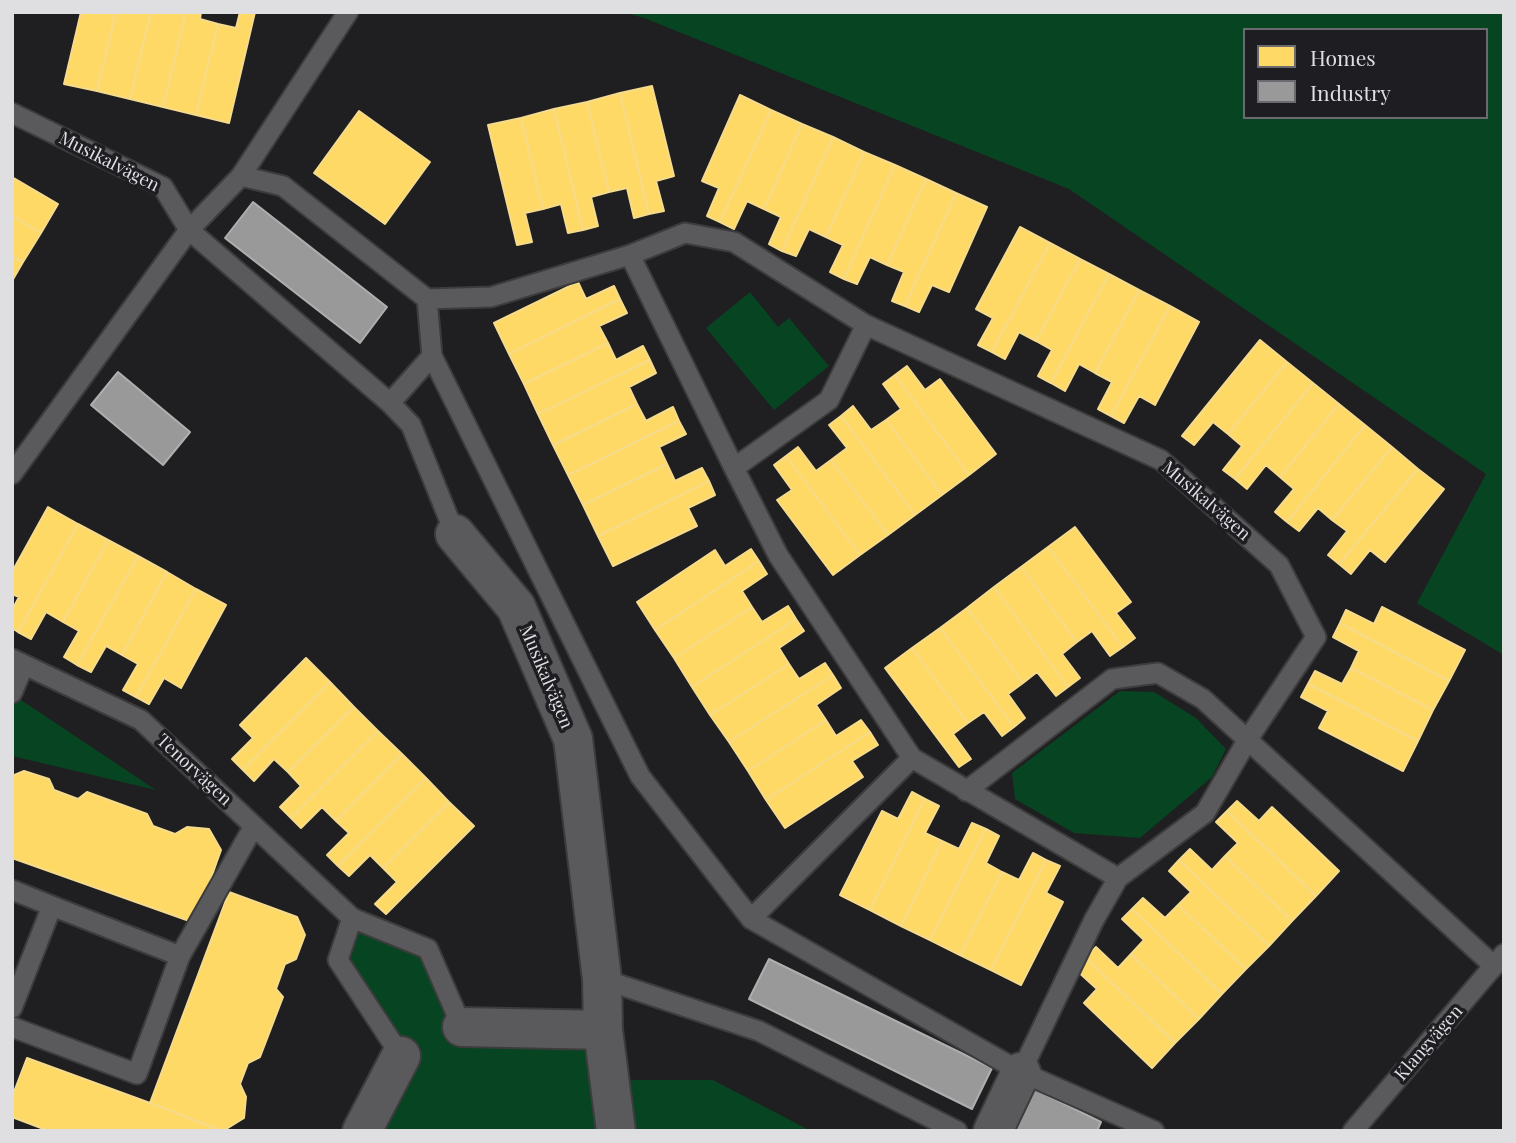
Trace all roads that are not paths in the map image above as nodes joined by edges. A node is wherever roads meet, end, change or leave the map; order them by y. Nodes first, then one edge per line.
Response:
1 (348, 12) edge
2 (12, 113) edge
3 (242, 176) junction
4 (189, 229) junction
5 (630, 255) junction
6 (427, 299) junction
7 (866, 325) junction
8 (432, 356) junction
9 (390, 403) junction
10 (734, 468) junction
11 (12, 474) edge
12 (455, 534) joint
13 (18, 662) edge
14 (12, 693) edge
15 (1248, 739) junction
16 (912, 758) junction
17 (966, 791) junction
18 (254, 826) junction
19 (1118, 878) junction
20 (12, 890) edge
21 (52, 906) junction
22 (352, 918) junction
23 (751, 919) junction
24 (180, 956) junction
25 (1499, 960) edge
26 (602, 979) junction
27 (12, 1007) edge
28 (12, 1027) edge
29 (462, 1027) joint
30 (603, 1030) junction
31 (401, 1056) joint
32 (1021, 1072) junction
33 (362, 1131) edge
34 (615, 1131) edge
35 (957, 1131) edge
36 (993, 1131) edge
37 (1154, 1131) edge
38 (1353, 1131) edge

1 - 3 lane
2 - 4 lane, Musikalvägen
3 - 4 lane
3 - 6 lane
4 - 9 lane, Musikalvägen
4 - 11 lane
5 - 6 lane, Musikalvägen
5 - 7 lane, Musikalvägen
5 - 10 lane
6 - 8 lane
7 - 10 lane
7 - 15 lane, Musikalvägen
8 - 9 lane
8 - 23 lane
9 - 12 lane, Musikalvägen
10 - 16 lane
12 - 26 street, Musikalvägen
13 - 14 lane
13 - 18 lane, Tenorvägen
15 - 17 lane
15 - 19 lane, Musikalvägen
15 - 25 lane
16 - 17 lane
16 - 23 lane
17 - 19 lane
18 - 22 lane, Tenorvägen
18 - 24 lane
19 - 32 lane, Musikalvägen
20 - 21 lane
21 - 24 lane
21 - 27 lane
22 - 29 lane, Tenorvägen
22 - 31 lane
23 - 32 lane
24 - 28 lane
25 - 38 lane, Klangvägen
26 - 30 street, Musikalvägen
26 - 35 lane
29 - 30 street
30 - 34 street, Musikalvägen
31 - 33 street
32 - 36 street
32 - 37 lane

